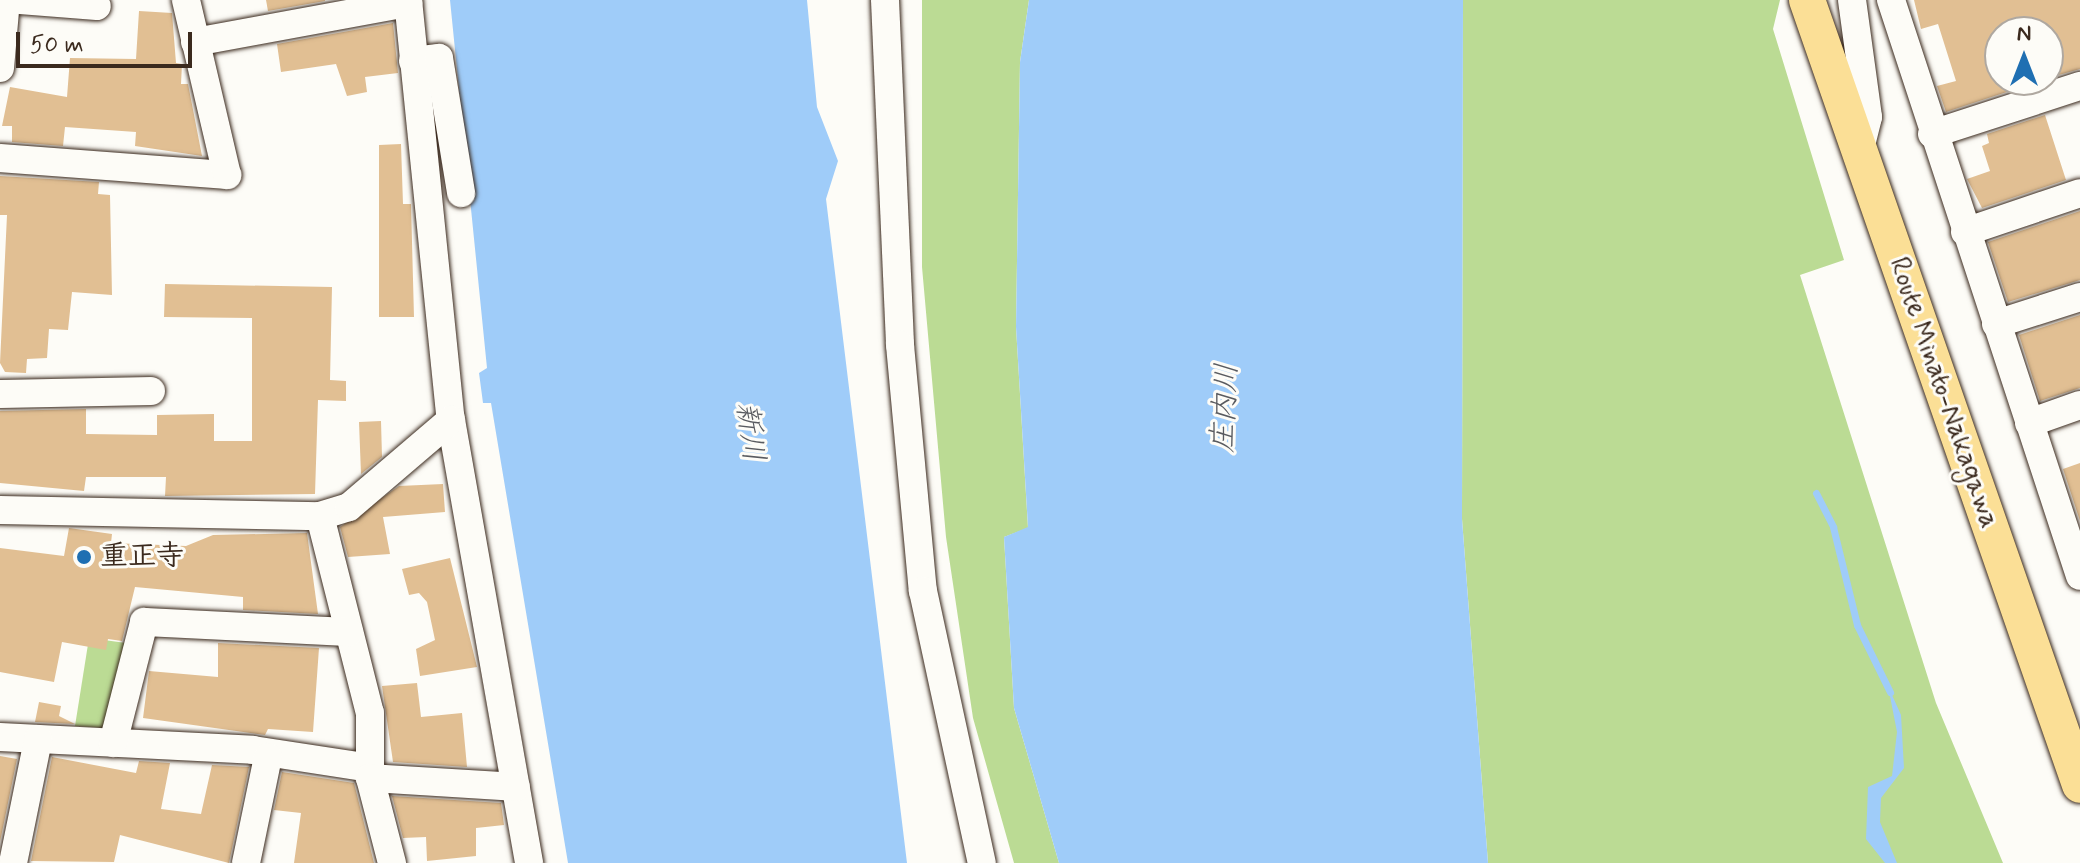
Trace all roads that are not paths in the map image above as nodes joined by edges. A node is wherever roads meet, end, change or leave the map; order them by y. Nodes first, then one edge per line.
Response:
1 (6, 0) edge
2 (20, 0) edge
3 (186, 0) edge
4 (885, 0) edge
5 (1807, 0) edge
6 (1852, 0) edge
7 (1891, 0) edge
8 (408, 2) edge
9 (97, 6) dead end
10 (195, 42) junction
11 (413, 61) junction
12 (0, 68) edge
13 (2080, 86) edge
14 (1932, 134) junction
15 (1859, 155) junction
16 (0, 158) edge
17 (461, 193) dead end
18 (2080, 193) edge
19 (1965, 232) junction
20 (2080, 297) edge
21 (1996, 324) junction
22 (151, 391) dead end
23 (0, 394) edge
24 (2080, 405) edge
25 (451, 420) junction
26 (2029, 423) junction
27 (0, 510) edge
28 (320, 516) junction
29 (2070, 516) edge
30 (2080, 576) edge
31 (349, 632) junction
32 (0, 737) edge
33 (38, 740) junction
34 (113, 743) junction
35 (268, 757) junction
36 (370, 773) junction
37 (2080, 785) edge
38 (516, 787) junction
39 (13, 863) edge
40 (246, 863) edge
41 (392, 863) edge
42 (529, 863) edge
43 (982, 863) edge

1 - 12 street
2 - 9 street
3 - 10 street
4 - 43 street
5 - 15 main road, Route Minato-Nakagawa
6 - 15 street
7 - 14 street
8 - 10 street
8 - 11 street
10 - 16 street
11 - 17 street
11 - 25 street
13 - 14 street
14 - 19 street
15 - 37 main road, Route Minato-Nakagawa
18 - 19 street
19 - 21 street
20 - 21 street
21 - 26 street
22 - 23 street
24 - 26 street
25 - 28 street
25 - 38 street
26 - 29 street
27 - 28 street
28 - 31 street
29 - 30 street
31 - 34 street
31 - 36 street
32 - 33 street
33 - 34 street
33 - 39 street
34 - 35 street
35 - 36 street
35 - 40 street
36 - 38 street
36 - 41 street
38 - 42 street

